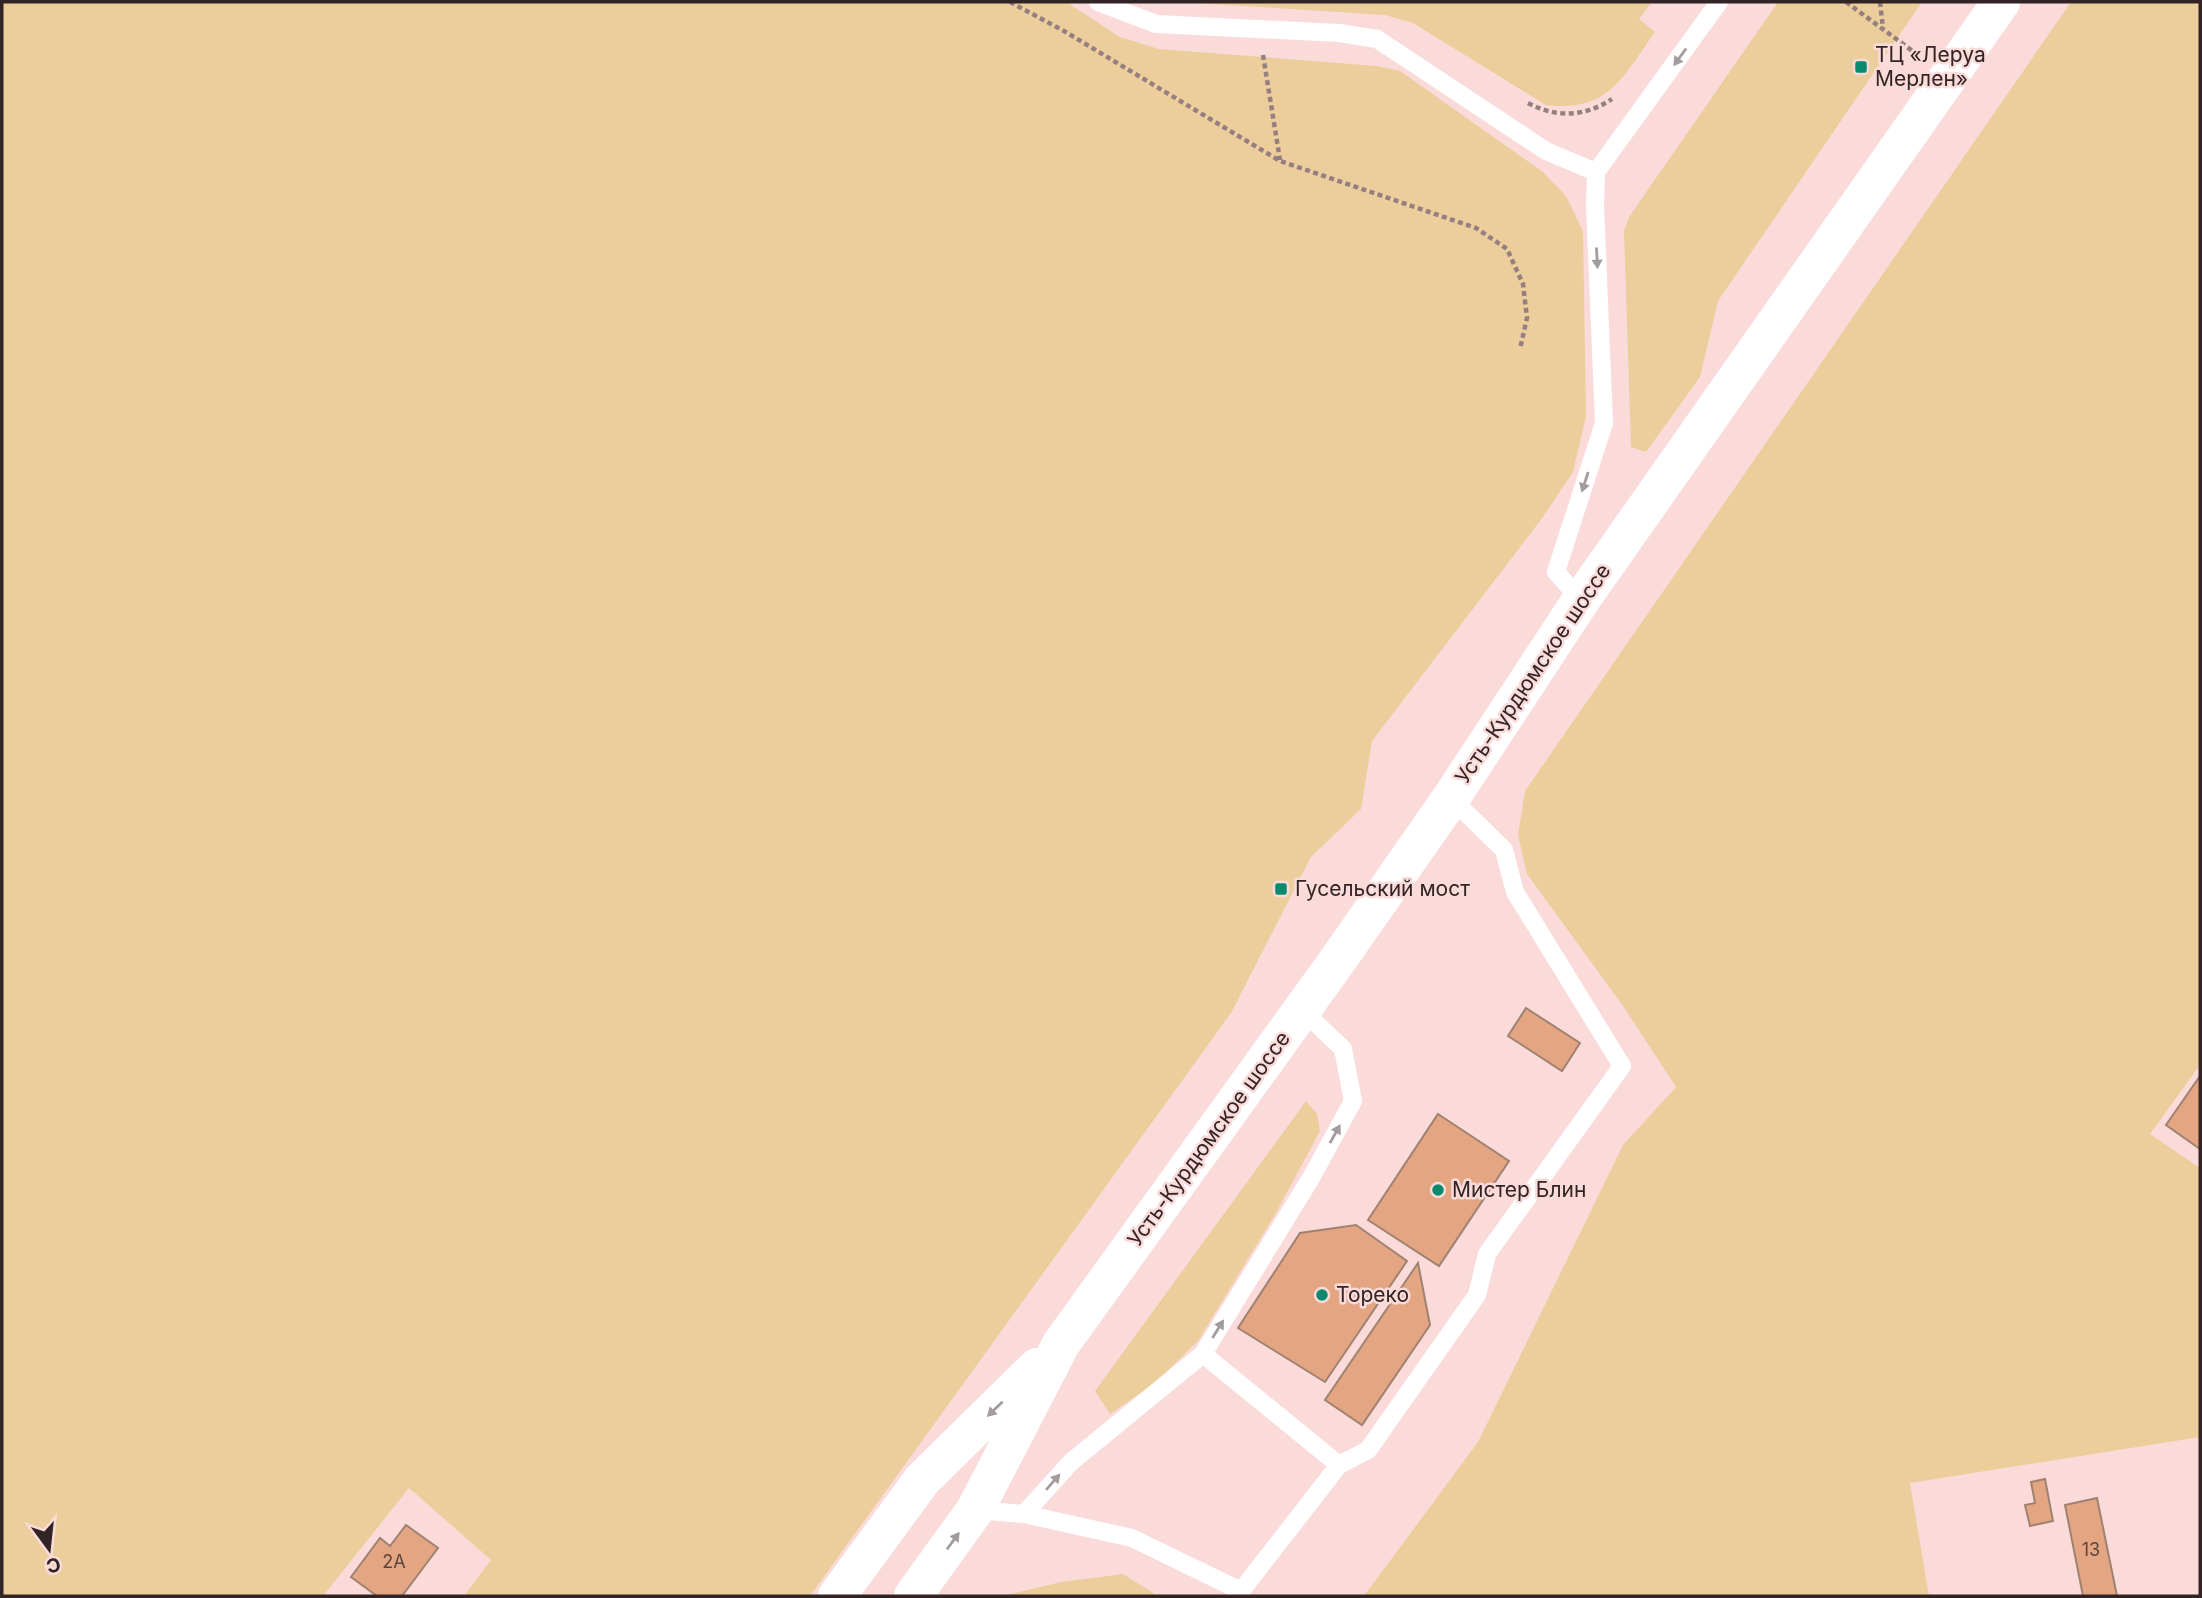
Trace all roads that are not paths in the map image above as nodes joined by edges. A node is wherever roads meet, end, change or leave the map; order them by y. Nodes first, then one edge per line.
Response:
1 (1098, 2) edge
2 (1719, 2) edge
3 (2001, 2) edge
4 (1596, 172) junction
5 (1581, 600) junction
6 (1451, 798) junction
7 (1302, 1010) junction
8 (1061, 1344) junction
9 (1203, 1354) junction
10 (1339, 1465) junction
11 (975, 1510) junction
12 (1024, 1514) junction
13 (837, 1596) edge
14 (913, 1596) edge

1 - 4 lane
2 -> 4 lane
3 - 5 main road, Усть-Курдюмское шоссе
4 -> 5 lane
5 - 6 main road, Усть-Курдюмское шоссе
6 - 7 main road, Усть-Курдюмское шоссе
6 - 10 lane
7 - 8 main road, Усть-Курдюмское шоссе
9 -> 7 lane
8 - 11 main road, Усть-Курдюмское шоссе
8 -> 13 main road, Усть-Курдюмское шоссе
9 - 10 lane
12 -> 9 lane
10 - 12 lane
11 - 12 lane
14 -> 11 main road, Усть-Курдюмское шоссе

